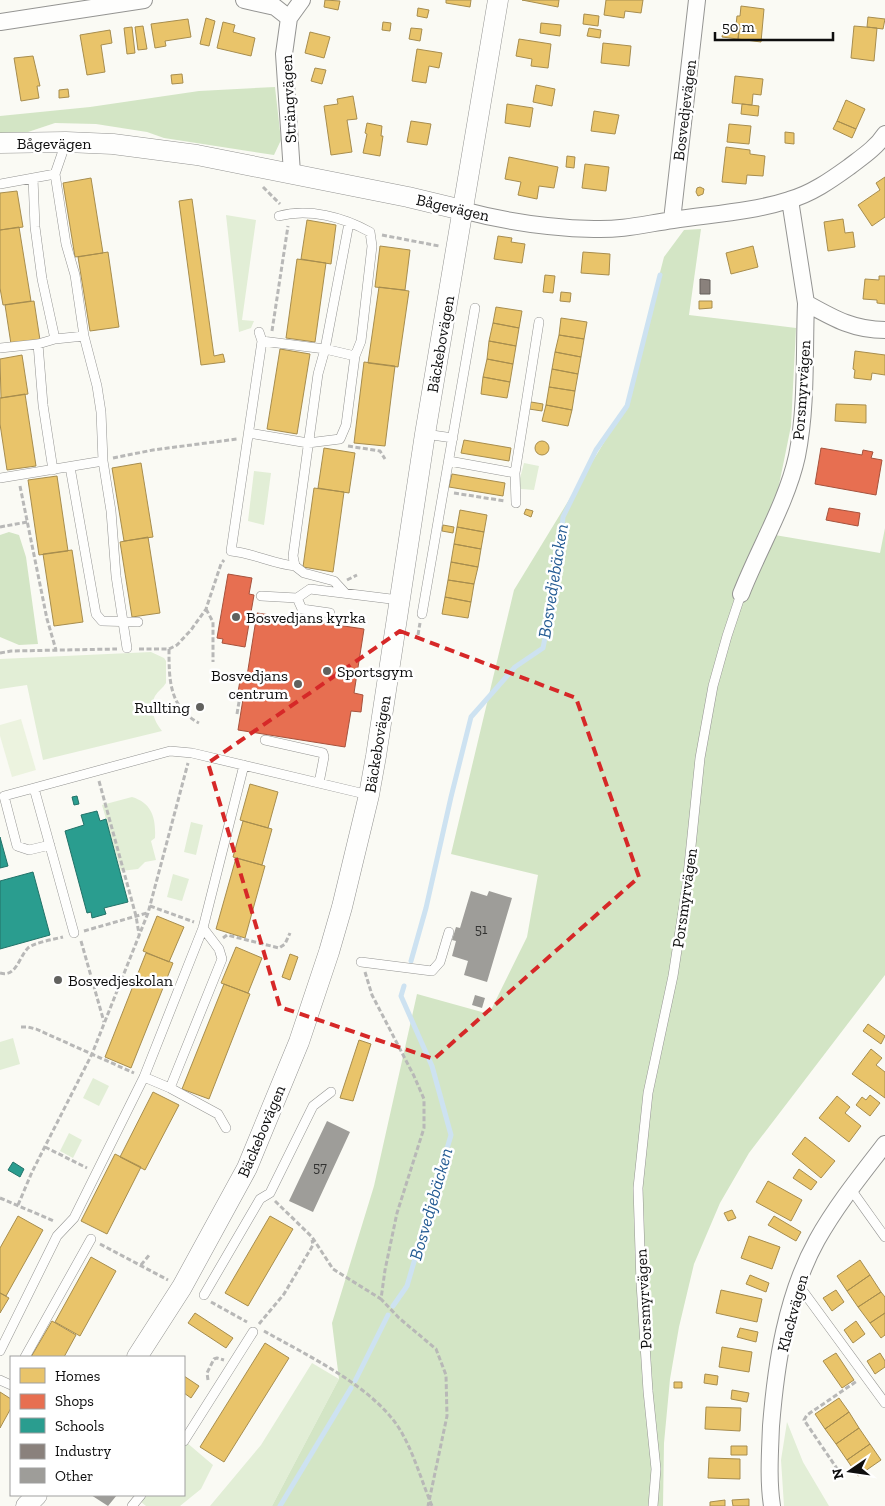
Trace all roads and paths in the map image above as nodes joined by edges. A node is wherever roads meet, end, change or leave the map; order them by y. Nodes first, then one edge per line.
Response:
1 (144, 0) edge
2 (244, 0) edge
3 (302, 0) edge
4 (498, 0) edge
5 (697, 0) edge
6 (82, 5) edge
7 (289, 18) junction
8 (0, 22) edge
9 (885, 134) edge
10 (66, 142) junction
11 (0, 143) edge
12 (292, 173) junction
13 (55, 174) junction
14 (33, 178) junction
15 (260, 182) dead end
16 (0, 184) edge
17 (790, 200) junction
18 (462, 210) junction
19 (290, 214) junction
20 (279, 216) dead end
21 (672, 220) junction
22 (349, 223) junction
23 (370, 232) junction
24 (442, 246) dead end
25 (806, 303) junction
26 (475, 308) dead end
27 (539, 322) dead end
28 (885, 330) edge
29 (259, 332) dead end
30 (84, 336) junction
31 (55, 339) junction
32 (262, 341) junction
33 (38, 344) junction
34 (0, 348) edge
35 (324, 349) junction
36 (355, 356) junction
37 (425, 434) junction
38 (248, 435) junction
39 (453, 438) junction
40 (308, 443) junction
41 (347, 445) dead end
42 (385, 459) dead end
43 (103, 461) junction
44 (449, 461) junction
45 (70, 467) junction
46 (53, 470) junction
47 (515, 473) junction
48 (12, 477) junction
49 (0, 478) edge
50 (444, 491) junction
51 (516, 503) joint
52 (27, 522) junction
53 (0, 527) edge
54 (295, 566) junction
55 (344, 593) junction
56 (741, 594) joint
57 (261, 596) dead end
58 (297, 598) junction
59 (399, 600) junction
60 (206, 609) dead end
61 (330, 613) dead end
62 (422, 614) dead end
63 (124, 622) junction
64 (138, 622) dead end
65 (127, 648) dead end
66 (169, 649) dead end
67 (56, 650) dead end
68 (213, 662) dead end
69 (240, 696) dead end
70 (237, 714) dead end
71 (199, 723) dead end
72 (265, 740) dead end
73 (192, 753) junction
74 (244, 765) junction
75 (98, 778) dead end
76 (319, 783) junction
77 (34, 788) junction
78 (369, 795) junction
79 (50, 845) junction
80 (150, 906) junction
81 (203, 928) junction
82 (450, 932) dead end
83 (77, 933) joint
84 (290, 933) dead end
85 (140, 934) junction
86 (227, 935) dead end
87 (361, 962) joint
88 (105, 1022) junction
89 (21, 1027) dead end
90 (92, 1054) junction
91 (144, 1077) junction
92 (170, 1088) junction
93 (331, 1092) dead end
94 (226, 1128) dead end
95 (885, 1144) edge
96 (45, 1147) junction
97 (97, 1172) junction
98 (850, 1188) junction
99 (270, 1193) junction
100 (0, 1198) edge
101 (18, 1205) junction
102 (67, 1227) junction
103 (312, 1237) junction
104 (885, 1237) edge
105 (91, 1240) joint
106 (150, 1254) dead end
107 (141, 1265) junction
108 (797, 1282) junction
109 (182, 1287) junction
110 (207, 1298) joint
111 (381, 1299) junction
112 (249, 1322) dead end
113 (254, 1329) junction
114 (0, 1351) edge
115 (26, 1356) edge
116 (138, 1356) edge
117 (866, 1375) junction
118 (885, 1403) edge
119 (185, 1439) edge
120 (842, 1476) dead end
121 (36, 1496) edge
122 (140, 1496) edge
123 (429, 1500) junction
124 (26, 1506) edge
125 (132, 1506) edge
126 (430, 1506) edge
127 (653, 1506) edge
128 (772, 1506) edge

1 - 6 street
2 - 7 street
3 - 7 street, Strängvägen
4 - 18 street, Bäckebovägen
5 - 21 street, Bosvedjevägen
6 - 8 street
7 - 12 street, Strängvägen
9 - 17 street, Bågevägen
10 - 11 street, Bågevägen
10 - 12 street, Bågevägen
10 - 13 lane
12 - 18 street, Bågevägen
13 - 14 lane
13 - 30 lane
14 - 16 lane
14 - 31 lane
15 - 19 path
17 - 21 street, Bågevägen
17 - 25 street, Porsmyrvägen
18 - 21 street, Bågevägen
18 - 37 street, Bäckebovägen
19 - 20 lane
19 - 22 lane
19 - 32 path
22 - 23 lane
22 - 35 lane
23 - 24 path
23 - 36 lane
25 - 28 street
25 - 56 street, Porsmyrvägen
26 - 39 lane
27 - 47 lane
29 - 32 lane
30 - 31 lane
30 - 43 lane
31 - 33 lane
32 - 35 lane
32 - 38 lane
33 - 34 lane
33 - 46 lane
35 - 36 lane
35 - 40 lane
36 - 40 lane
37 - 39 lane
37 - 59 street, Bäckebovägen
38 - 40 lane
38 - 43 path
38 - 54 lane
39 - 44 lane
40 - 54 lane
41 - 42 path
43 - 45 lane
43 - 63 lane
44 - 47 lane
44 - 50 lane
45 - 46 lane
45 - 63 lane
46 - 48 lane
47 - 51 lane
48 - 49 lane
48 - 52 path
50 - 51 path
50 - 62 lane
52 - 53 path
52 - 67 path
54 - 55 lane
55 - 58 lane
55 - 59 lane
56 - 127 lane, Porsmyrvägen
57 - 58 lane
58 - 61 lane
59 - 78 street, Bäckebovägen
60 - 68 path
63 - 64 lane
63 - 65 lane
66 - 71 path
69 - 70 path
72 - 76 lane
73 - 74 lane
73 - 77 lane
73 - 80 path
74 - 76 lane
74 - 81 lane
75 - 85 path
76 - 78 lane
77 - 79 lane
77 - 79 lane
78 - 109 street, Bäckebovägen
79 - 83 lane
80 - 81 path
80 - 85 path
81 - 91 lane
81 - 92 lane
82 - 87 lane
83 - 88 path
84 - 86 path
85 - 88 path
87 - 111 path
88 - 90 path
89 - 90 path
90 - 91 path
90 - 96 path
91 - 92 lane
91 - 97 lane
92 - 94 lane
93 - 99 lane
95 - 98 street, Klackvägen
96 - 97 path
96 - 101 path
97 - 102 lane
98 - 104 lane
98 - 108 street, Klackvägen
99 - 103 path
99 - 110 lane
100 - 101 path
101 - 102 path
102 - 114 lane
103 - 111 path
103 - 113 path
105 - 107 path
105 - 115 lane
106 - 107 path
107 - 109 path
108 - 117 lane
108 - 128 street, Klackvägen
109 - 116 street, Bäckebovägen
110 - 112 path
111 - 123 path
113 - 119 lane
113 - 123 path
117 - 118 lane
117 - 120 path
121 - 124 street
122 - 125 lane
123 - 126 path

